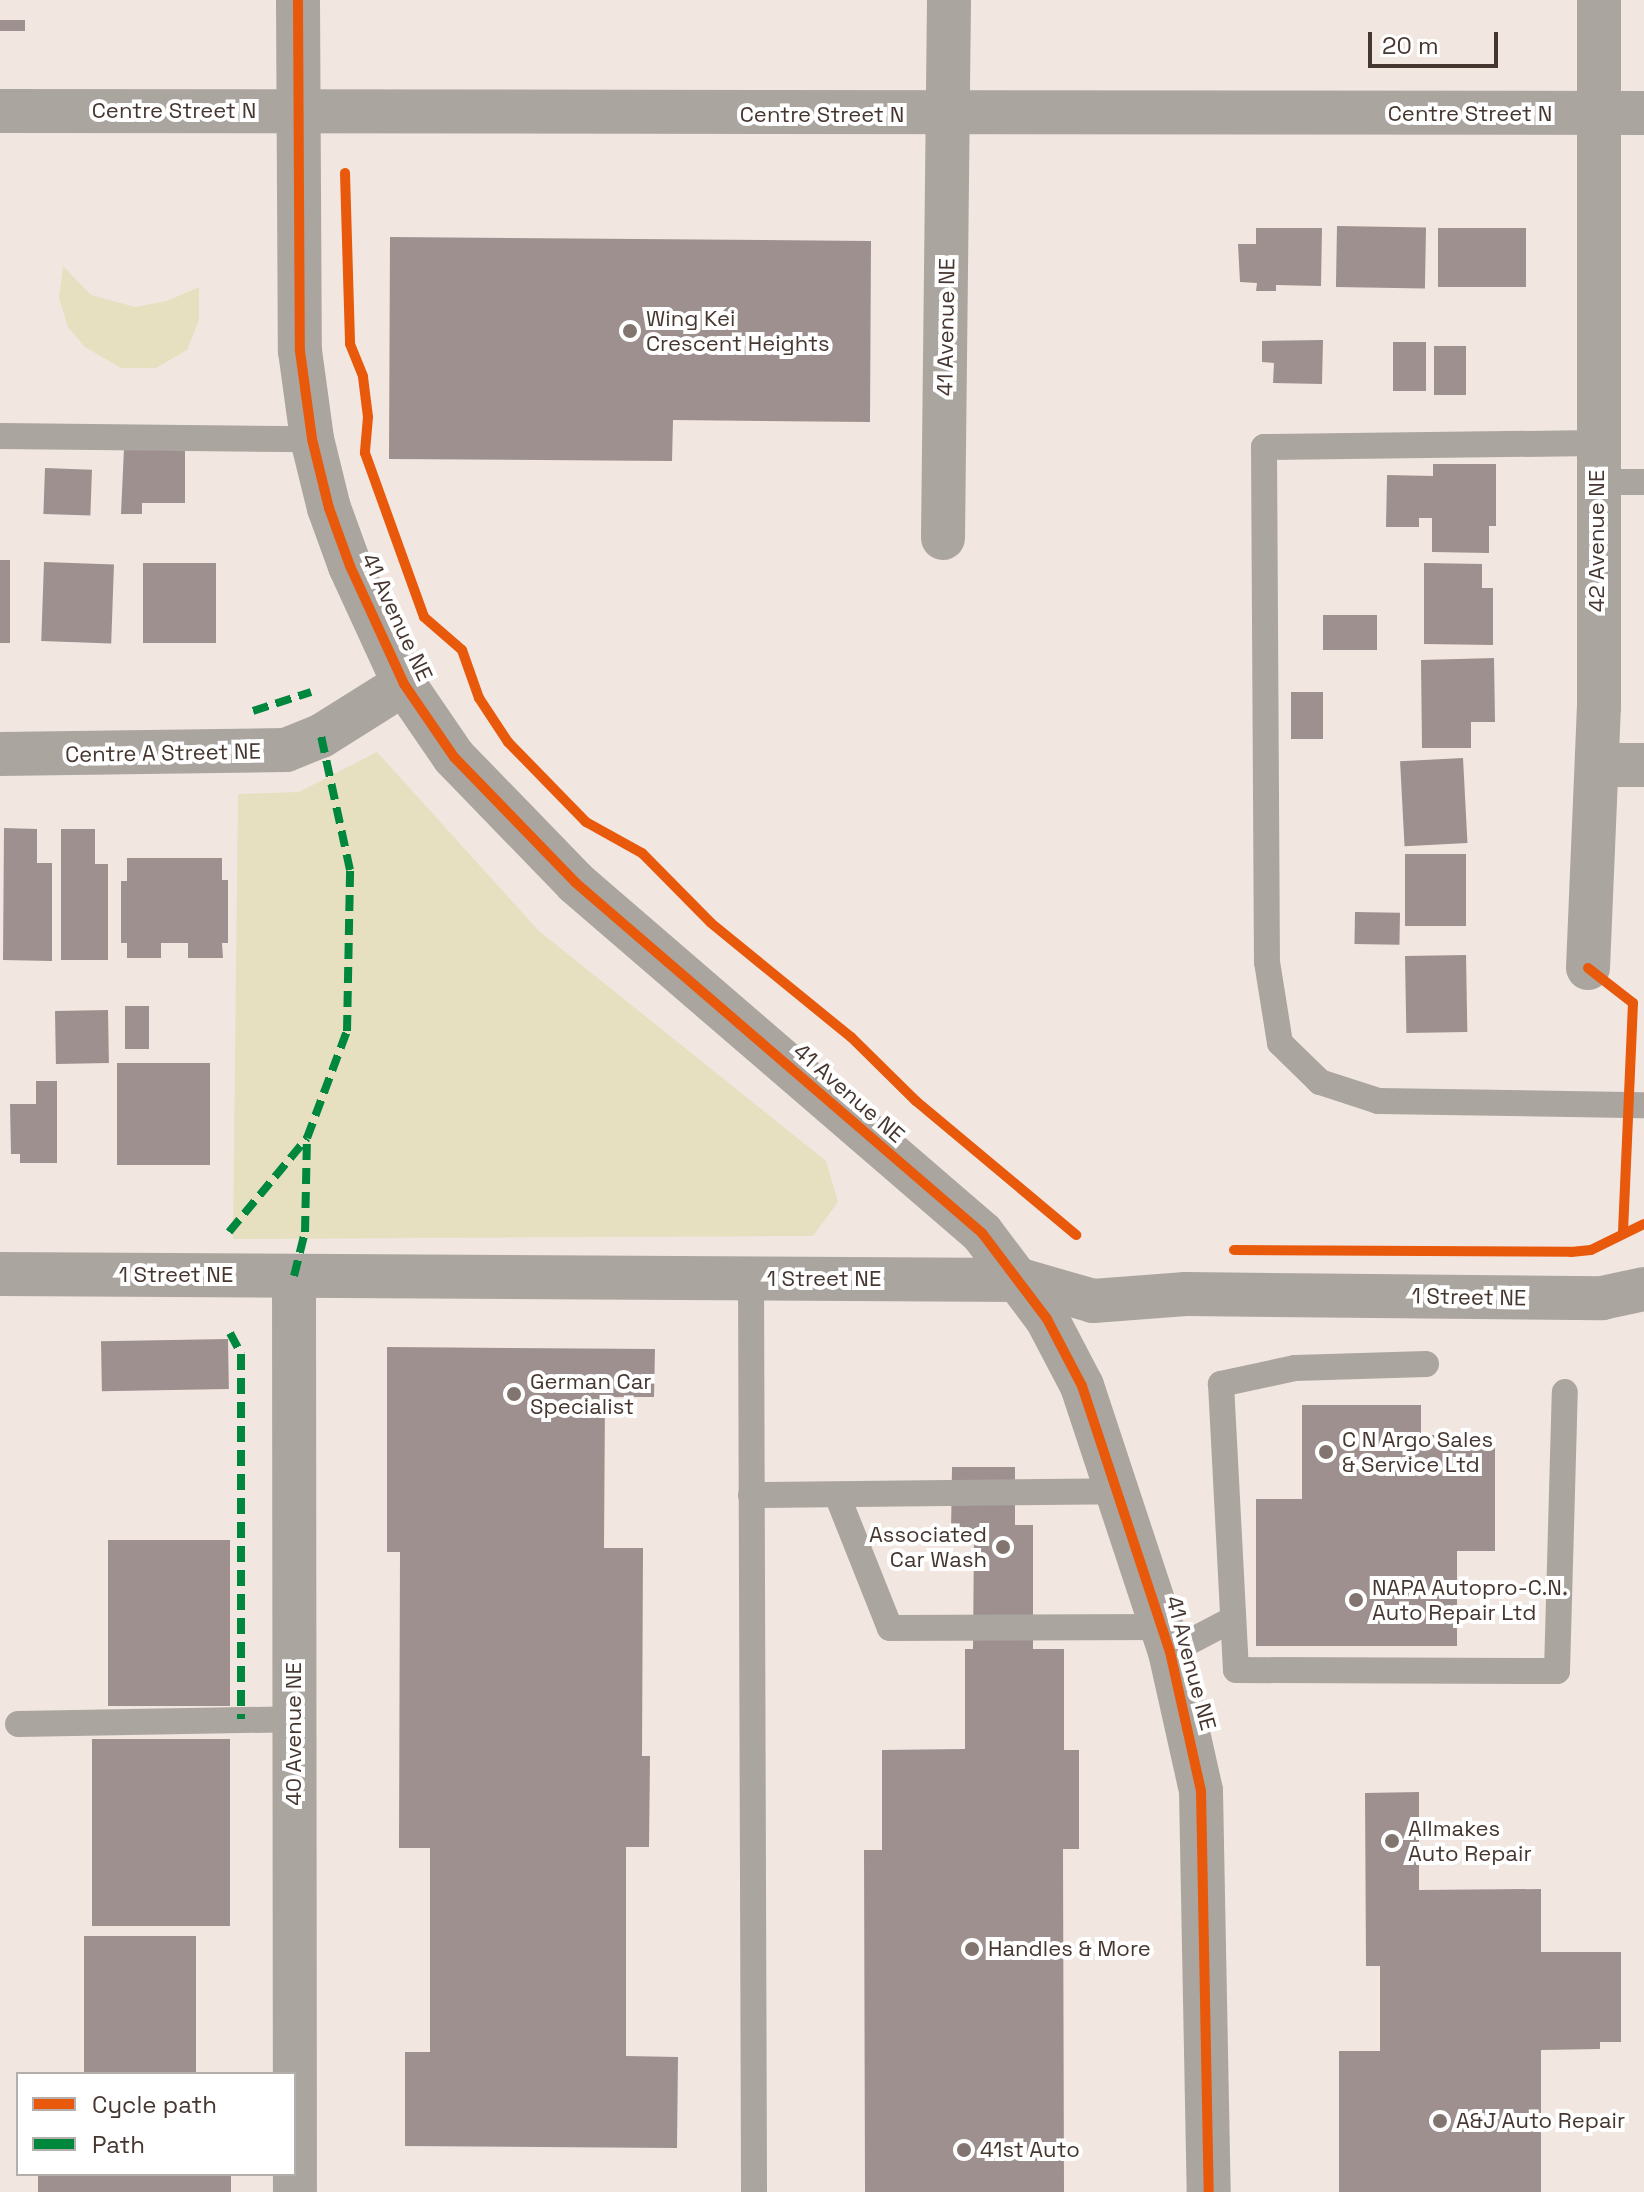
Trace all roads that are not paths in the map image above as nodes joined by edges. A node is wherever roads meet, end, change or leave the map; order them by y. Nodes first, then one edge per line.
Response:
1 (298, 0) edge
2 (949, 0) edge
3 (1599, 0) edge
4 (0, 111) edge
5 (299, 111) junction
6 (1644, 113) edge
7 (1599, 114) junction
8 (948, 116) junction
9 (0, 436) edge
10 (312, 439) junction
11 (1596, 462) junction
12 (1644, 482) edge
13 (943, 538) dead end
14 (404, 684) junction
15 (0, 754) edge
16 (1598, 765) junction
17 (1644, 765) edge
18 (1588, 968) dead end
19 (1644, 1105) edge
20 (0, 1274) edge
21 (294, 1276) junction
22 (751, 1278) junction
23 (1020, 1280) junction
24 (1644, 1289) edge
25 (1426, 1364) dead end
26 (1565, 1392) dead end
27 (1120, 1491) junction
28 (751, 1495) junction
29 (837, 1495) junction
30 (1231, 1620) junction
31 (1166, 1639) junction
32 (294, 1719) junction
33 (18, 1724) dead end
34 (295, 2072) edge
35 (754, 2192) edge
36 (1209, 2192) edge

1 - 5 street, 41 Avenue NE
2 - 8 street, 41 Avenue NE
3 - 7 street, 42 Avenue NE
4 - 5 street, Centre Street N
5 - 8 street, Centre Street N
5 - 10 street, 41 Avenue NE
6 - 7 street, Centre Street N
7 - 8 street, Centre Street N
7 - 11 street, 42 Avenue NE
8 - 13 street, 41 Avenue NE
9 - 10 lane
10 - 14 street, 41 Avenue NE
11 - 12 lane
11 - 16 street, 42 Avenue NE
11 - 19 lane
14 - 15 street, Centre A Street NE
14 - 23 street, 41 Avenue NE
16 - 17 street
16 - 18 street, 42 Avenue NE
20 - 21 street, 1 Street NE
21 - 22 street, 1 Street NE
21 - 32 street, 40 Avenue NE
22 - 23 street, 1 Street NE
22 - 28 lane
23 - 24 street, 1 Street NE
23 - 27 street, 41 Avenue NE
25 - 30 lane
26 - 30 lane
27 - 29 lane
27 - 31 street, 41 Avenue NE
28 - 29 lane
28 - 35 lane
29 - 31 lane
30 - 31 lane
31 - 36 street, 41 Avenue NE
32 - 33 lane
32 - 34 street, 40 Avenue NE

